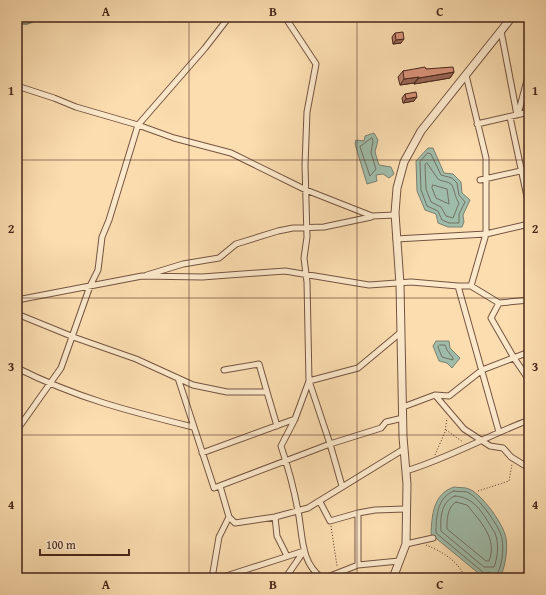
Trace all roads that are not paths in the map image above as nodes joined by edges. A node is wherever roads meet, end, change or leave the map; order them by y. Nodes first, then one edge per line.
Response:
1 (229, 17) edge
2 (285, 17) edge
3 (512, 17) edge
4 (501, 31) junction
5 (529, 73) edge
6 (466, 75) junction
7 (17, 86) edge
8 (529, 112) edge
9 (517, 115) junction
10 (510, 117) junction
11 (477, 124) junction
12 (138, 125) junction
13 (529, 169) edge
14 (522, 171) junction
15 (486, 179) junction
16 (480, 180) dead end
17 (306, 190) junction
18 (529, 206) edge
19 (372, 216) junction
20 (395, 216) junction
21 (529, 224) edge
22 (306, 227) junction
23 (486, 234) junction
24 (396, 239) junction
25 (305, 274) junction
26 (142, 276) junction
27 (400, 284) junction
28 (90, 286) junction
29 (458, 286) junction
30 (471, 286) junction
31 (17, 300) edge
32 (529, 300) edge
33 (499, 303) junction
34 (17, 314) edge
35 (400, 333) junction
36 (74, 337) junction
37 (529, 352) edge
38 (514, 358) junction
39 (17, 368) edge
40 (224, 370) dead end
41 (482, 370) junction
42 (178, 378) junction
43 (529, 380) edge
44 (308, 381) junction
45 (49, 384) junction
46 (267, 392) junction
47 (435, 395) junction
48 (403, 407) junction
49 (403, 418) junction
50 (295, 419) junction
51 (529, 420) edge
52 (277, 426) junction
53 (193, 427) junction
54 (17, 430) edge
55 (499, 432) junction
56 (481, 441) junction
57 (330, 444) junction
58 (404, 449) junction
59 (202, 453) junction
60 (286, 461) junction
61 (529, 468) edge
62 (406, 471) junction
63 (220, 486) junction
64 (342, 486) junction
65 (320, 502) junction
66 (405, 509) junction
67 (298, 511) junction
68 (358, 513) junction
69 (229, 517) junction
70 (275, 517) junction
71 (433, 538) dead end
72 (406, 544) junction
73 (304, 551) junction
74 (286, 556) junction
75 (399, 560) junction
76 (358, 565) junction
77 (239, 575) edge
78 (212, 578) edge
79 (220, 578) edge
80 (283, 578) edge
81 (326, 578) edge
82 (393, 578) edge

1 - 12 street
2 - 17 street
3 - 4 street
4 - 6 street
4 - 9 street
5 - 9 street
6 - 11 street
6 - 20 street
7 - 12 street
8 - 9 street
9 - 10 street
10 - 11 street
10 - 14 street
11 - 15 street
12 - 17 street
12 - 28 street
13 - 14 street
14 - 15 street
14 - 18 street
15 - 16 street
15 - 23 street
17 - 19 street
17 - 22 street
19 - 20 street
19 - 22 street
20 - 24 street
21 - 23 street
22 - 25 street
22 - 26 street
23 - 24 street
23 - 30 street
24 - 27 street
25 - 26 street
25 - 27 street
25 - 44 street
26 - 28 street
27 - 29 street
27 - 35 street
28 - 31 street
28 - 36 street
29 - 30 street
29 - 41 street
30 - 33 street
32 - 33 street
33 - 38 street
34 - 36 street
35 - 44 street
35 - 48 street
36 - 42 street
36 - 45 street
37 - 38 street
38 - 41 street
38 - 43 street
39 - 45 street
40 - 46 street
41 - 47 street
41 - 55 street
42 - 46 street
42 - 53 street
44 - 50 street
44 - 57 street
45 - 53 street
45 - 54 street
46 - 52 street
47 - 48 street
47 - 56 street
48 - 49 street
49 - 57 street
49 - 58 street
50 - 52 street
50 - 60 street
51 - 55 street
52 - 59 street
53 - 59 street
55 - 56 street
56 - 61 street
56 - 62 street
57 - 60 street
57 - 64 street
58 - 62 street
58 - 64 street
59 - 63 street
60 - 63 street
60 - 67 street
62 - 66 street
63 - 69 street
64 - 65 street
65 - 67 street
65 - 68 street
66 - 68 street
66 - 72 street
67 - 70 street
67 - 73 street
68 - 76 street
69 - 70 street
69 - 78 street
70 - 74 street
71 - 72 street
72 - 75 street
73 - 74 street
73 - 80 street
73 - 81 street
74 - 77 street
75 - 76 street
75 - 82 street
76 - 81 street
77 - 79 street

